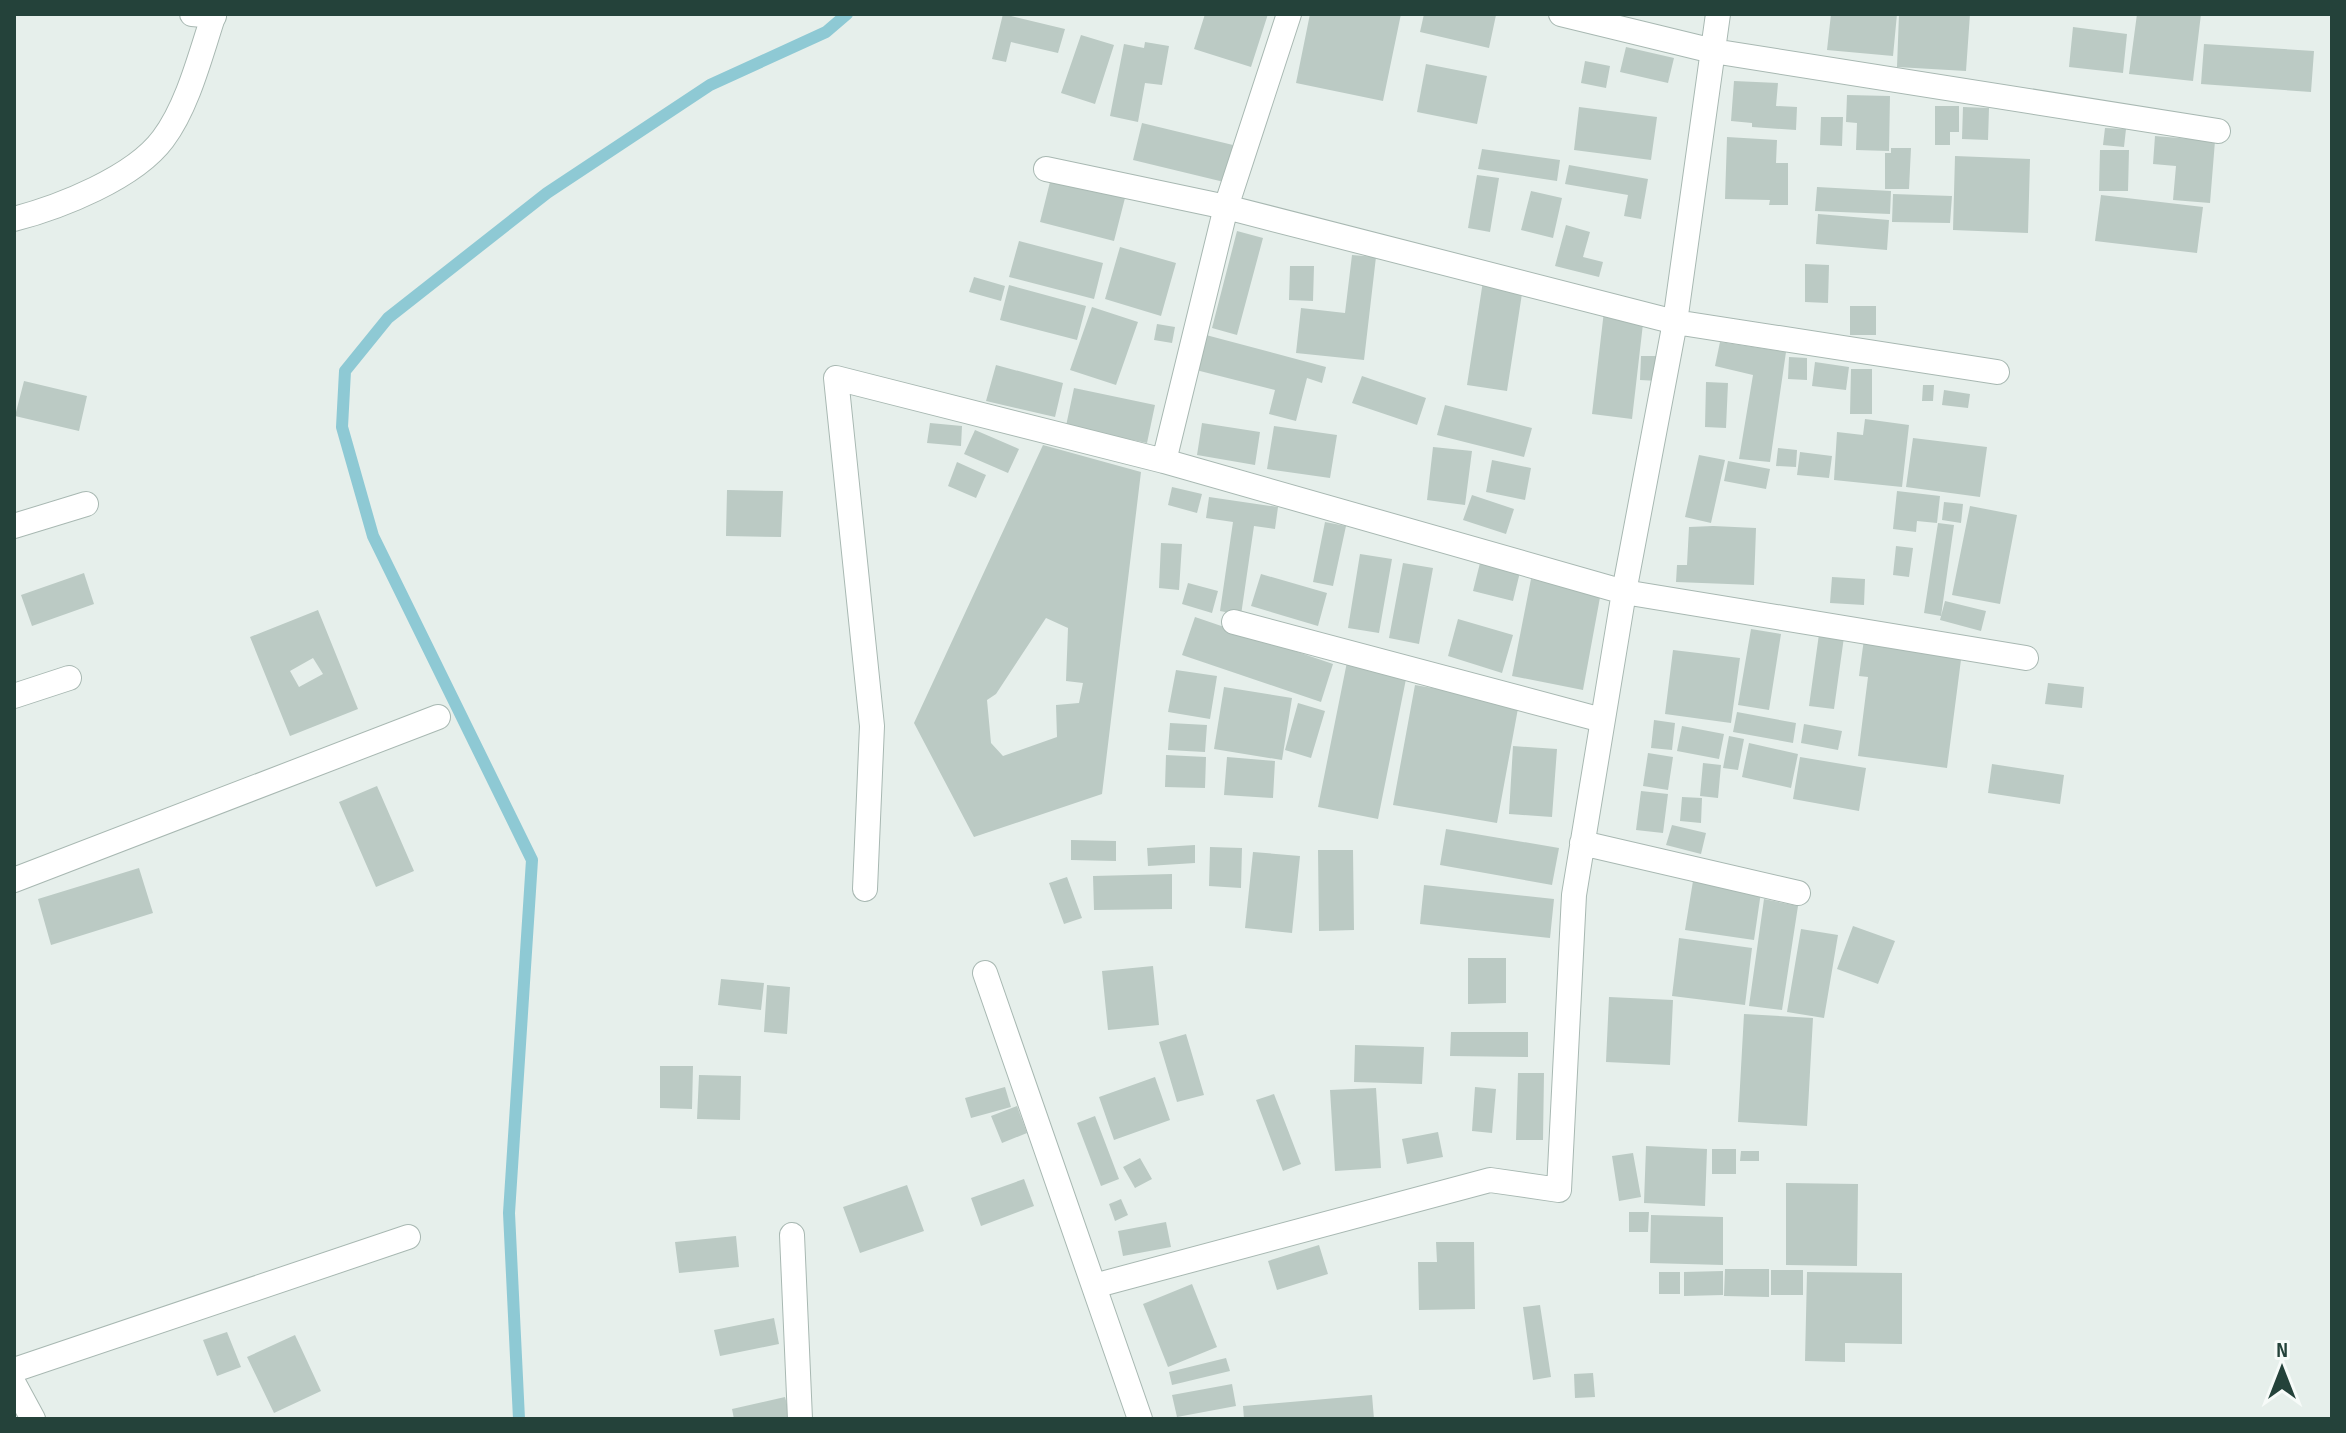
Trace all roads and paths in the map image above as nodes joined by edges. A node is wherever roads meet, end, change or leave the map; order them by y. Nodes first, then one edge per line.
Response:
1 (1289, 14) edge
2 (1561, 14) edge
3 (1718, 14) edge
4 (207, 15) edge
5 (1713, 51) junction
6 (2218, 131) dead end
7 (1046, 169) dead end
8 (1226, 207) junction
9 (14, 219) edge
10 (1675, 322) junction
11 (1997, 372) dead end
12 (1164, 461) junction
13 (86, 504) dead end
14 (14, 526) edge
15 (1624, 592) junction
16 (1234, 622) dead end
17 (2026, 658) dead end
18 (69, 678) dead end
19 (14, 696) edge
20 (438, 717) dead end
21 (1602, 720) junction
22 (1582, 843) junction
23 (14, 880) edge
24 (865, 889) dead end
25 (1798, 893) dead end
26 (985, 973) dead end
27 (792, 1235) dead end
28 (408, 1237) dead end
29 (1094, 1286) junction
30 (14, 1370) edge
31 (14, 1384) edge
32 (33, 1419) edge
33 (800, 1419) edge
34 (1140, 1419) edge

1 - 8 street
2 - 5 street
3 - 5 street
4 - 9 street
5 - 6 street
5 - 10 street
7 - 8 street
8 - 10 street
8 - 12 street
10 - 11 street
10 - 15 street
12 - 15 street
12 - 24 street
13 - 14 street
15 - 17 street
15 - 21 street
16 - 21 street
18 - 19 street
20 - 23 street
21 - 22 street
22 - 25 street
22 - 29 street
26 - 29 street
27 - 33 street
28 - 30 street
29 - 34 street
31 - 32 street

